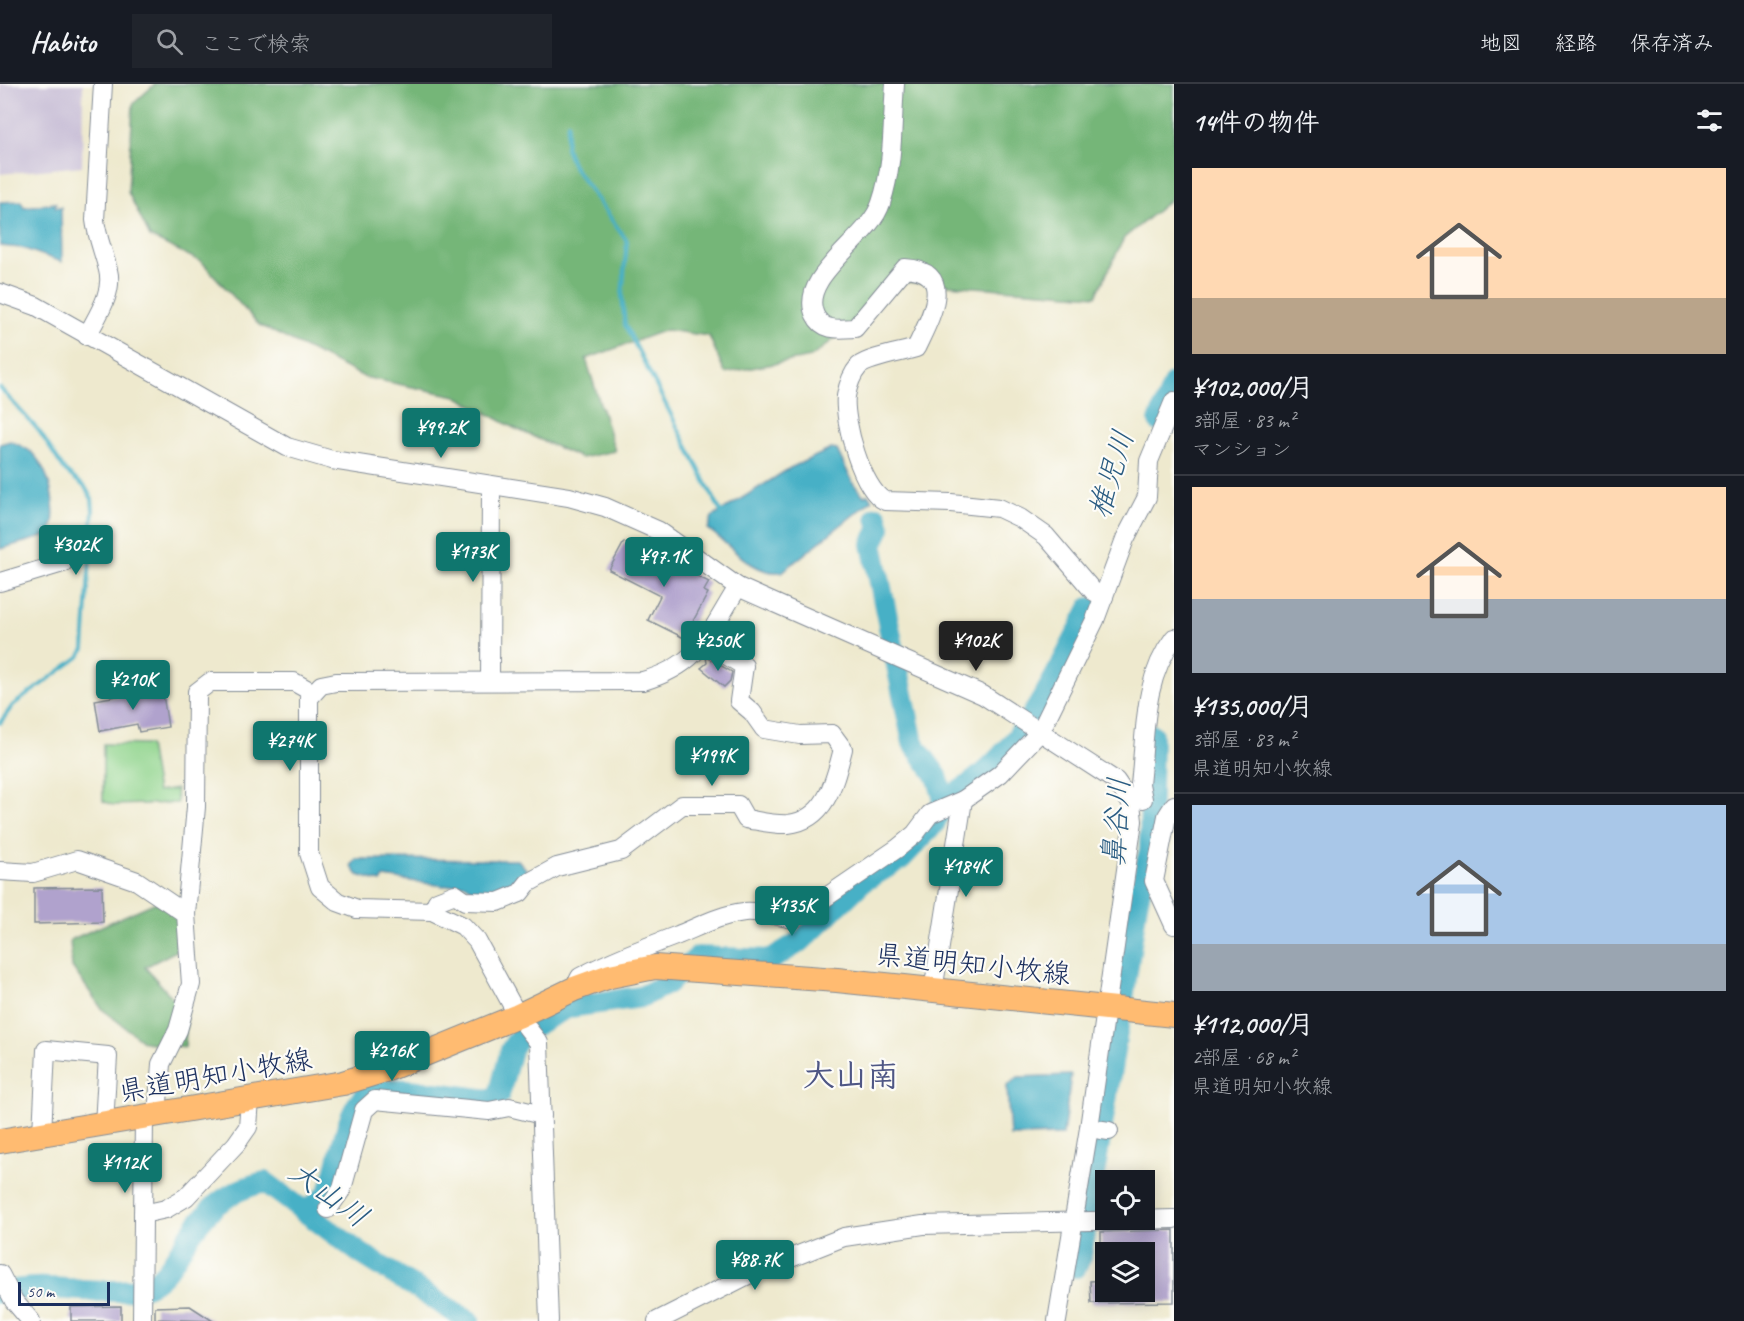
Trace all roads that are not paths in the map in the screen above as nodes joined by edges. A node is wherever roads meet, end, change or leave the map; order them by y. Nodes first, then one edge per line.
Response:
1 (103, 84) edge
2 (896, 84) edge
3 (0, 293) edge
4 (87, 336) junction
5 (1174, 401) edge
6 (1167, 443) edge
7 (491, 486) junction
8 (62, 549) dead end
9 (0, 582) edge
10 (738, 587) junction
11 (1104, 597) junction
12 (1174, 638) edge
13 (704, 641) junction
14 (490, 681) junction
15 (312, 692) junction
16 (1031, 727) junction
17 (963, 800) junction
18 (1154, 803) edge
19 (0, 871) edge
20 (432, 911) junction
21 (186, 914) junction
22 (1174, 925) edge
23 (574, 988) junction
24 (933, 991) junction
25 (1107, 1008) junction
26 (1174, 1015) edge
27 (524, 1024) junction
28 (250, 1099) junction
29 (542, 1115) junction
30 (150, 1117) junction
31 (104, 1125) junction
32 (42, 1134) junction
33 (0, 1141) edge
34 (328, 1209) dead end
35 (143, 1214) junction
36 (1174, 1219) edge
37 (1084, 1222) junction
38 (2, 1277) edge
39 (31, 1321) edge
40 (142, 1321) edge
41 (549, 1321) edge
42 (657, 1321) edge
43 (1057, 1321) edge

1 - 4 street
2 - 11 street
3 - 4 street
4 - 7 street
5 - 6 street
6 - 11 street
7 - 10 street
7 - 14 street
8 - 9 street
10 - 13 street
10 - 16 street
11 - 16 street
12 - 18 street
13 - 14 street
13 - 20 street
14 - 15 street
15 - 20 street
15 - 21 street
16 - 17 street
16 - 18 street
17 - 23 street
17 - 24 street
18 - 22 street
18 - 25 street
19 - 21 street
20 - 27 street
21 - 30 street
23 - 24 main road, 県道明知小牧線
23 - 27 main road, 県道明知小牧線
24 - 25 main road, 県道明知小牧線
25 - 26 main road, 県道明知小牧線
25 - 37 street
27 - 28 main road, 県道明知小牧線
27 - 29 street
28 - 30 main road, 県道明知小牧線
28 - 35 street
29 - 34 street
29 - 41 street
30 - 31 main road, 県道明知小牧線
30 - 35 street
31 - 32 main road, 県道明知小牧線
31 - 32 street
32 - 33 main road, 県道明知小牧線
35 - 40 street
36 - 37 street
37 - 42 street
37 - 43 street
38 - 39 street

